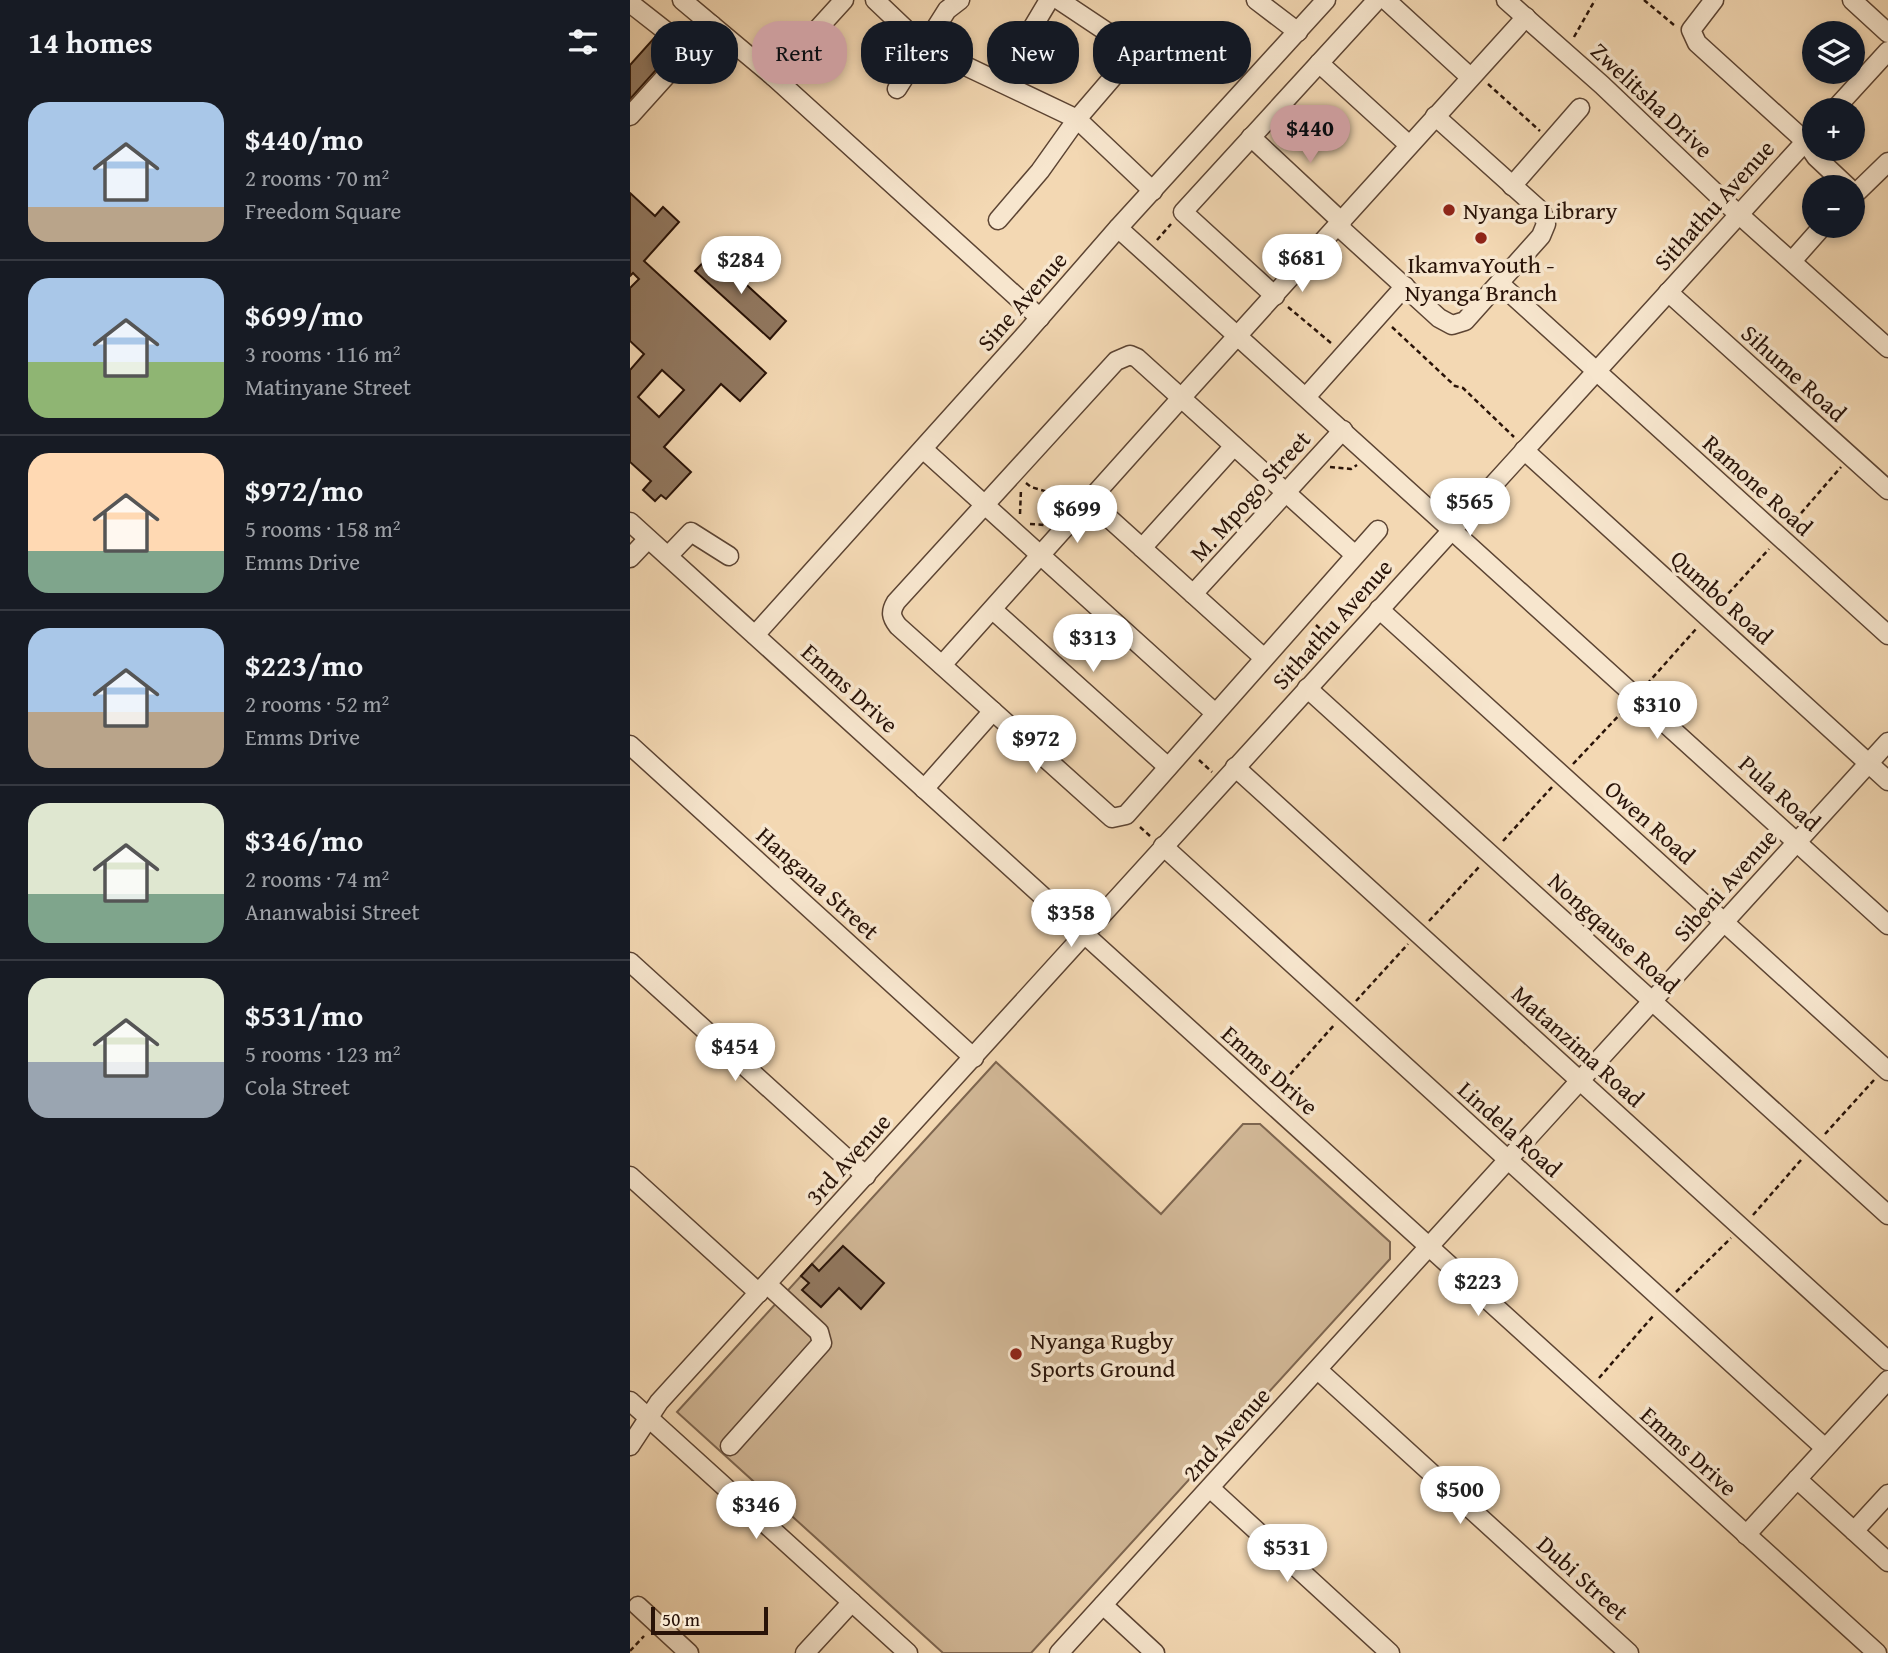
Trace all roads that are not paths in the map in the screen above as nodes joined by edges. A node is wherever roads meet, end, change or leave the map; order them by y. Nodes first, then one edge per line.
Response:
1 (682, 0) edge
2 (844, 0) edge
3 (875, 0) edge
4 (960, 0) edge
5 (1049, 0) edge
6 (1059, 0) edge
7 (1256, 0) edge
8 (1326, 0) edge
9 (1377, 0) edge
10 (1386, 0) edge
11 (1506, 0) edge
12 (1714, 0) edge
13 (1852, 0) edge
14 (630, 3) edge
15 (1526, 18) junction
16 (653, 21) edge
17 (707, 21) edge
18 (825, 21) edge
19 (898, 21) edge
20 (940, 21) edge
21 (1036, 21) edge
22 (1298, 32) junction
23 (1888, 33) edge
24 (738, 47) edge
25 (1888, 51) edge
26 (752, 59) edge
27 (1319, 63) junction
28 (1473, 75) junction
29 (659, 84) edge
30 (782, 84) edge
31 (900, 84) edge
32 (1004, 84) edge
33 (897, 89) dead end
34 (1845, 98) edge
35 (1580, 108) dead end
36 (630, 116) edge
37 (1435, 116) junction
38 (1077, 119) junction
39 (1802, 129) edge
40 (1251, 137) junction
41 (1409, 145) junction
42 (1802, 145) edge
43 (1819, 161) edge
44 (1886, 169) edge
45 (1834, 175) edge
46 (1865, 184) edge
47 (1512, 186) junction
48 (1153, 191) junction
49 (1739, 214) junction
50 (998, 220) dead end
51 (1340, 224) junction
52 (1118, 228) junction
53 (1812, 238) edge
54 (1792, 261) junction
55 (1499, 283) junction
56 (1405, 286) junction
57 (1668, 292) junction
58 (1275, 296) junction
59 (1040, 318) junction
60 (1238, 336) junction
61 (1888, 348) edge
62 (1596, 371) junction
63 (1306, 397) junction
64 (1181, 398) junction
65 (1343, 430) junction
66 (1234, 446) junction
67 (923, 449) junction
68 (1524, 450) junction
69 (1888, 491) edge
70 (1286, 493) junction
71 (1090, 501) junction
72 (985, 505) junction
73 (630, 522) edge
74 (1452, 528) junction
75 (1378, 530) dead end
76 (648, 539) junction
77 (1142, 548) junction
78 (1355, 555) junction
79 (668, 556) junction
80 (729, 556) dead end
81 (1042, 556) junction
82 (630, 558) edge
83 (1193, 594) junction
84 (1379, 609) junction
85 (993, 610) junction
86 (755, 635) junction
87 (1888, 635) edge
88 (1264, 658) junction
89 (942, 665) junction
90 (1307, 688) junction
91 (993, 710) junction
92 (1215, 713) junction
93 (1888, 742) edge
94 (630, 745) edge
95 (1869, 763) junction
96 (1168, 767) junction
97 (1235, 767) junction
98 (1888, 781) edge
99 (924, 789) junction
100 (1797, 842) junction
101 (1163, 846) junction
102 (1724, 922) junction
103 (1888, 925) edge
104 (1084, 934) junction
105 (630, 961) edge
106 (1653, 1002) junction
107 (974, 1058) junction
108 (1888, 1070) edge
109 (1581, 1081) junction
110 (1509, 1161) junction
111 (630, 1176) edge
112 (866, 1176) junction
113 (1888, 1215) edge
114 (1429, 1248) junction
115 (763, 1288) junction
116 (1888, 1361) edge
117 (1318, 1370) junction
118 (1888, 1380) edge
119 (630, 1401) edge
120 (649, 1418) junction
121 (630, 1446) edge
122 (730, 1446) dead end
123 (1825, 1448) junction
124 (1797, 1479) junction
125 (1210, 1488) junction
126 (1888, 1494) edge
127 (1854, 1531) junction
128 (1746, 1535) junction
129 (1888, 1562) edge
130 (852, 1602) junction
131 (1102, 1605) junction
132 (638, 1606) dead end
133 (1868, 1650) edge
134 (689, 1653) edge
135 (805, 1653) edge
136 (908, 1653) edge
137 (1059, 1653) edge
138 (1155, 1653) edge
139 (1391, 1653) edge
140 (1629, 1653) edge

1 - 17 street
2 - 18 street
3 - 19 street
4 - 20 street
5 - 21 street
6 - 38 street
7 - 22 street
8 - 22 street, Sine Avenue
9 - 27 street
10 - 28 street
11 - 15 street, Zwelitsha Drive
12 - 39 street
13 - 23 street
14 - 16 street
15 - 28 street
15 - 49 street, Zwelitsha Drive
22 - 48 street, Sine Avenue
24 - 26 street
25 - 34 street
27 - 40 street
27 - 41 street
28 - 37 street
29 - 36 street
30 - 59 street
31 - 33 street
32 - 38 street
35 - 47 street
37 - 41 street
37 - 47 street
38 - 48 street
38 - 50 street
40 - 51 street
40 - 58 street
41 - 51 street
42 - 49 street, Sithathu Avenue
43 - 45 street
44 - 46 street
47 - 55 street
48 - 52 street, Sine Avenue
49 - 54 street, Zwelitsha Drive
49 - 57 street, Sithathu Avenue
51 - 56 street
51 - 58 street
52 - 59 street, Sine Avenue
52 - 60 street, Pula Road
53 - 54 street
54 - 61 street, Zwelitsha Drive
55 - 56 street
55 - 62 street, Ramone Road
56 - 63 street
57 - 62 street, Sithathu Avenue
57 - 69 street, Sihume Road
58 - 60 street
59 - 67 street, Sine Avenue
60 - 63 street, Pula Road
60 - 64 street
62 - 68 street, Sithathu Avenue
62 - 87 street, Ramone Road
63 - 65 street, Pula Road
64 - 66 street
64 - 71 street
64 - 72 street
65 - 70 street, M. Mpogo Street
65 - 74 street, Pula Road
66 - 70 street
66 - 77 street
67 - 72 street
67 - 86 street, Sine Avenue
68 - 74 street, Sithathu Avenue
68 - 95 street, Qumbo Road
70 - 78 street
70 - 83 street, M. Mpogo Street
71 - 77 street
71 - 81 street
72 - 81 street
72 - 89 street
73 - 76 street, Emms Drive
74 - 84 street, Sithathu Avenue
74 - 100 street, Pula Road
75 - 78 street
76 - 79 street, Emms Drive
76 - 82 street
77 - 83 street
78 - 88 street
79 - 80 street
79 - 86 street, Emms Drive
81 - 85 street
81 - 92 street
83 - 88 street
84 - 90 street, Sithathu Avenue
84 - 102 street, Owen Road
85 - 89 street
85 - 96 street
86 - 99 street, Emms Drive
88 - 92 street
89 - 91 street
90 - 97 street, Sithathu Avenue
90 - 106 street, Nongqause Road
91 - 96 street
91 - 99 street
92 - 96 street
93 - 95 street, Sibeni Avenue
94 - 107 street, Hangana Street
95 - 98 street, Qumbo Road
95 - 100 street, Sibeni Avenue
97 - 101 street, Sithathu Avenue
97 - 109 street, Matanzima Road
99 - 104 street, Emms Drive
100 - 102 street, Sibeni Avenue
100 - 103 street, Pula Road
101 - 104 street, Sithathu Avenue
101 - 110 street, Lindela Road
102 - 106 street, Sibeni Avenue
102 - 108 street, Owen Road
104 - 107 street, 3rd Avenue
104 - 114 street, Emms Drive
105 - 112 street
106 - 109 street, Sibeni Avenue
106 - 113 street, Nongqause Road
107 - 112 street, 3rd Avenue
109 - 110 street, Sibeni Avenue
109 - 116 street, Matanzima Road
110 - 114 street, Sibeni Avenue
110 - 123 street, Lindela Road
111 - 115 street
112 - 115 street, 3rd Avenue
114 - 117 street, 2nd Avenue
114 - 128 street, Emms Drive
115 - 120 street, 3rd Avenue
115 - 122 street
117 - 125 street, 2nd Avenue
117 - 140 street, Dubi Street
118 - 123 street
119 - 120 street
120 - 121 street, 3rd Avenue
120 - 130 street
123 - 124 street
124 - 127 street
124 - 128 street
125 - 131 street, 2nd Avenue
125 - 139 street
126 - 127 street
127 - 129 street
128 - 133 street, Emms Drive
130 - 135 street
130 - 136 street
131 - 137 street, 2nd Avenue
131 - 138 street
132 - 134 street

